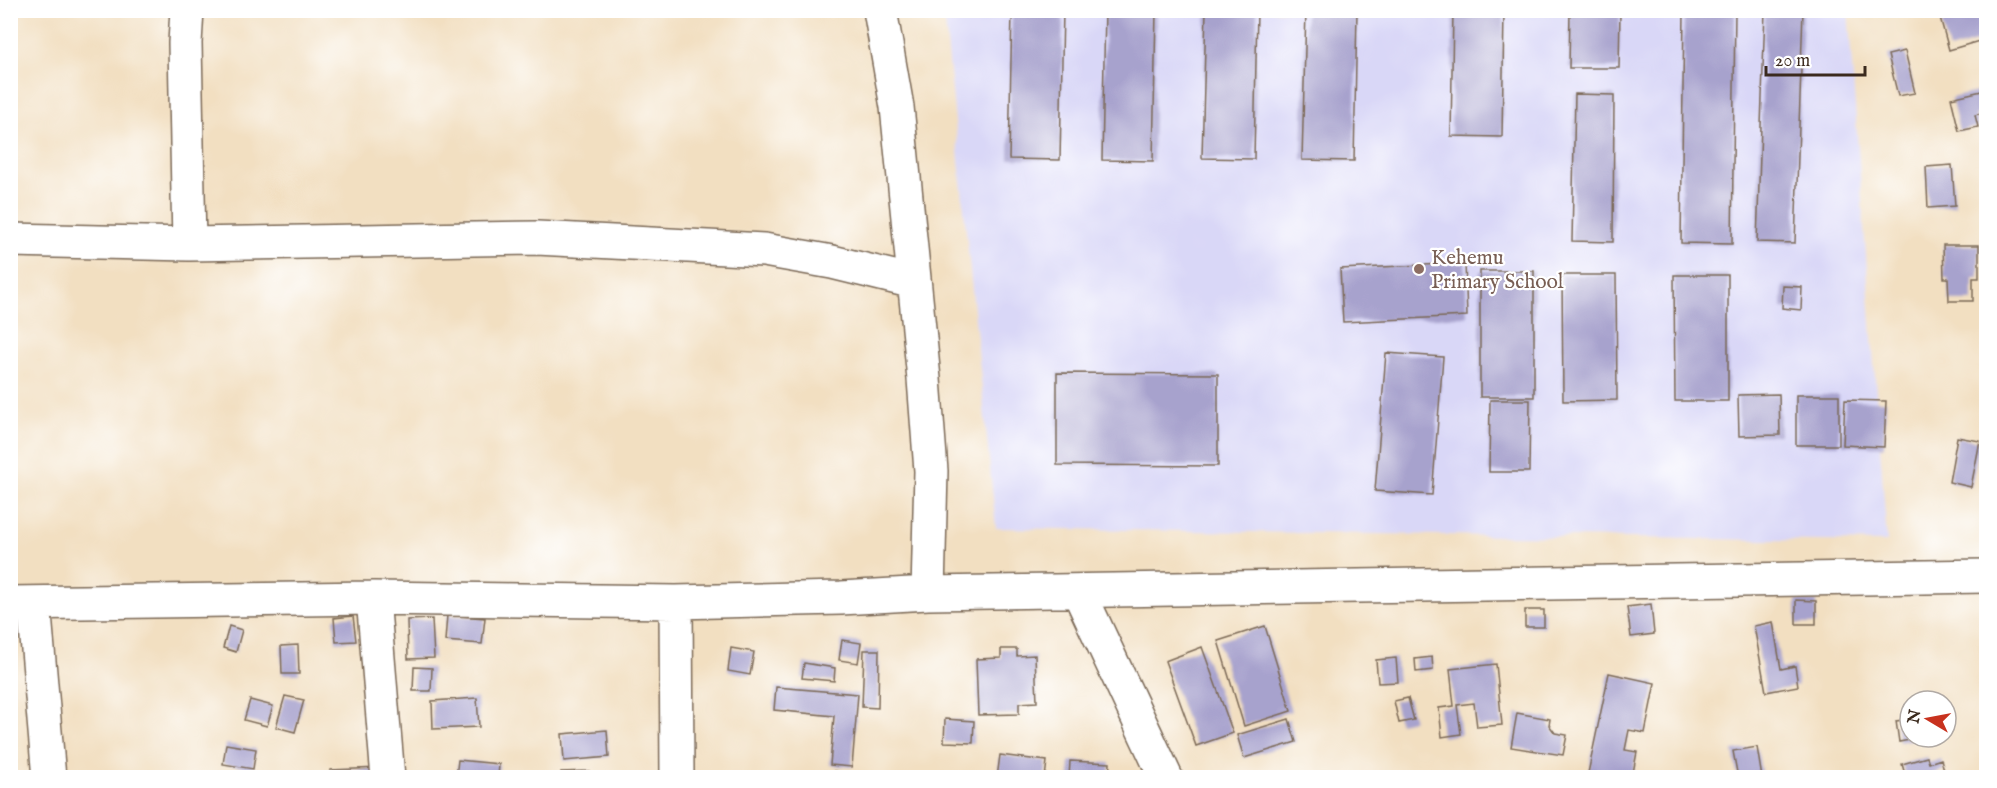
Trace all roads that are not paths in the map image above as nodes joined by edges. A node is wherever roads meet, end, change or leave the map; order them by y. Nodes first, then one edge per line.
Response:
1 (187, 10) edge
2 (880, 10) edge
3 (10, 240) edge
4 (189, 244) junction
5 (914, 282) junction
6 (1986, 576) edge
7 (1079, 592) junction
8 (927, 593) junction
9 (373, 598) junction
10 (676, 602) junction
11 (22, 603) edge
12 (49, 777) edge
13 (388, 777) edge
14 (677, 777) edge
15 (1166, 777) edge

1 - 4 street
2 - 5 street
3 - 4 street
4 - 5 street
5 - 8 street
6 - 7 street
7 - 8 street
7 - 15 street
8 - 10 street
9 - 10 street
9 - 11 street
9 - 13 street
10 - 14 street
11 - 12 street

